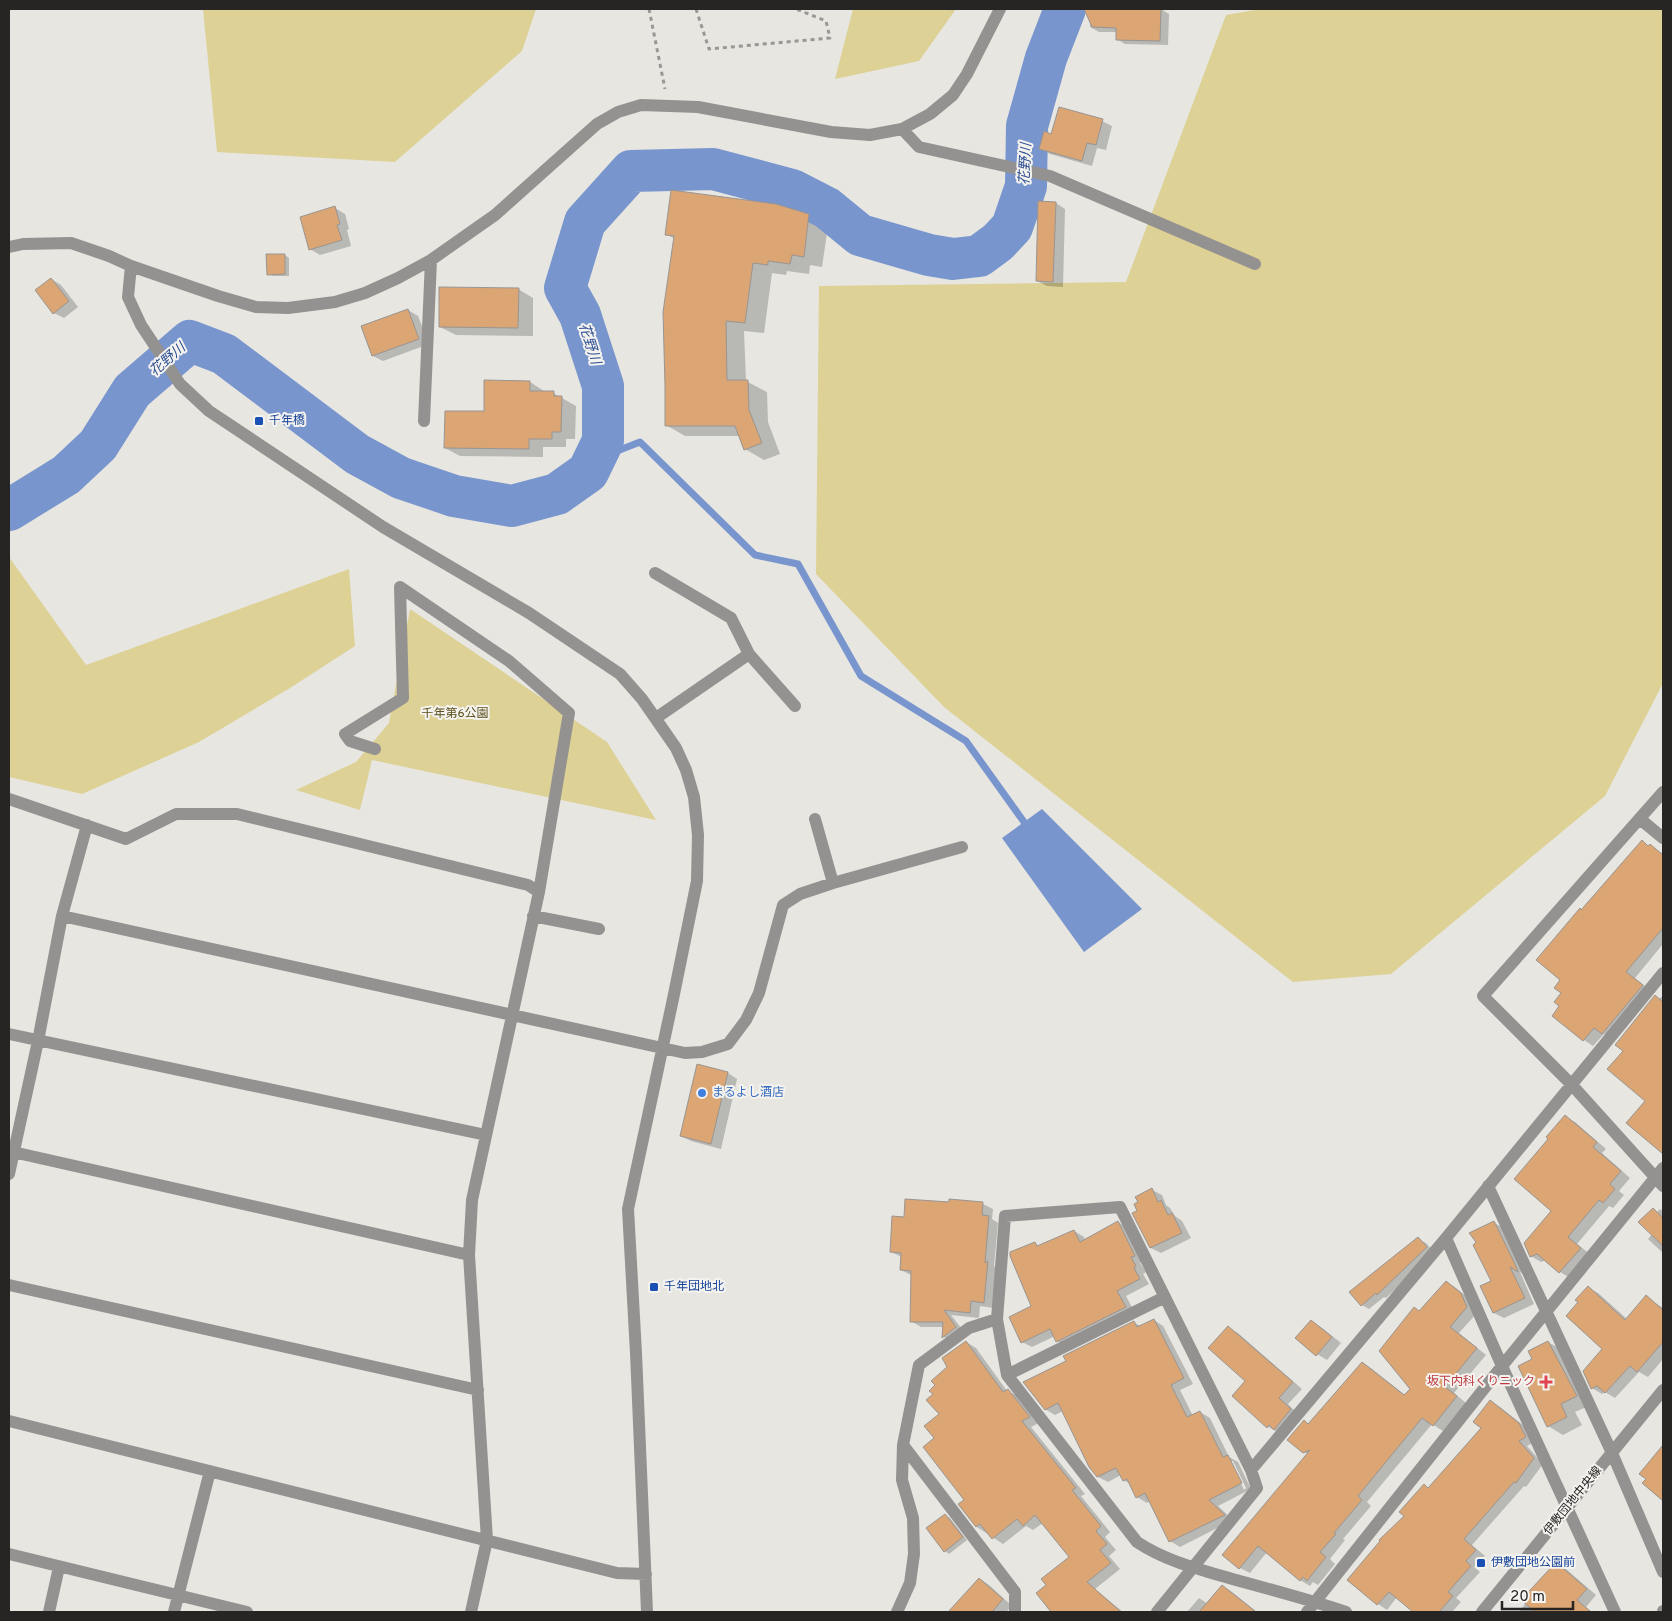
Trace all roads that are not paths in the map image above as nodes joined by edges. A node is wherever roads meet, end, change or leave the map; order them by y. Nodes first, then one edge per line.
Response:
1 (1000, 9) edge
2 (902, 129) junction
3 (9, 247) edge
4 (431, 260) junction
5 (1255, 264) dead end
6 (132, 266) junction
7 (424, 421) dead end
8 (655, 573) dead end
9 (749, 654) junction
10 (795, 706) dead end
11 (656, 718) junction
12 (375, 750) dead end
13 (1663, 792) edge
14 (9, 799) edge
15 (815, 819) dead end
16 (1640, 819) junction
17 (87, 825) junction
18 (1663, 838) edge
19 (962, 848) dead end
20 (833, 882) junction
21 (539, 892) junction
22 (62, 916) junction
23 (533, 916) junction
24 (599, 929) dead end
25 (1663, 973) edge
26 (511, 1014) junction
27 (9, 1034) edge
28 (38, 1041) junction
29 (663, 1048) junction
30 (1572, 1085) junction
31 (486, 1135) junction
32 (13, 1152) junction
33 (9, 1174) edge
34 (1661, 1177) edge
35 (1488, 1186) junction
36 (1446, 1238) junction
37 (469, 1255) junction
38 (9, 1285) edge
39 (1165, 1297) junction
40 (1547, 1311) junction
41 (997, 1319) junction
42 (1502, 1366) junction
43 (1007, 1375) junction
44 (478, 1390) junction
45 (1663, 1390) edge
46 (9, 1421) edge
47 (903, 1445) junction
48 (1612, 1453) junction
49 (1251, 1470) junction
50 (210, 1471) junction
51 (1568, 1507) junction
52 (487, 1540) junction
53 (9, 1554) edge
54 (59, 1567) junction
55 (1193, 1568) junction
56 (1663, 1572) edge
57 (646, 1574) junction
58 (178, 1596) junction
59 (1315, 1602) junction
60 (48, 1612) edge
61 (174, 1612) edge
62 (247, 1612) edge
63 (471, 1612) edge
64 (647, 1612) edge
65 (897, 1612) edge
66 (1015, 1612) edge
67 (1157, 1612) edge
68 (1307, 1612) edge
69 (1346, 1612) edge
70 (1482, 1612) edge
71 (1615, 1612) edge

1 - 2 street
2 - 4 street
2 - 5 street
3 - 6 street
4 - 6 street
4 - 7 street
6 - 11 street
8 - 9 street
9 - 10 street
9 - 11 street
11 - 29 street
12 - 21 street
13 - 16 street
14 - 17 street
15 - 20 street
16 - 18 street
16 - 30 street
17 - 21 street
17 - 22 street
19 - 20 street
20 - 29 street
21 - 23 street
22 - 26 street
22 - 28 street
23 - 24 street
23 - 26 street
25 - 30 street
26 - 29 street
26 - 31 street
27 - 28 street
28 - 31 street
28 - 32 street
29 - 57 street
30 - 34 street
30 - 35 street
31 - 37 street
32 - 33 street
32 - 37 street
34 - 40 street
35 - 36 street
35 - 40 street
36 - 42 street
36 - 49 street
37 - 44 street
38 - 44 street
39 - 41 street
39 - 43 street
39 - 49 street
40 - 42 street
40 - 48 street
41 - 43 street
41 - 47 street
42 - 51 street
42 - 59 street
43 - 55 street
44 - 52 street
45 - 48 street, 伊敷団地中央線
46 - 50 street
47 - 65 street
47 - 66 street
48 - 51 street, 伊敷団地中央線
48 - 56 street
49 - 55 street
50 - 52 street
50 - 58 street
51 - 70 street, 伊敷団地中央線
51 - 71 street
52 - 57 street
52 - 63 street
53 - 54 street
54 - 58 street
54 - 60 street
55 - 59 street
55 - 67 street
57 - 64 street
58 - 61 street
58 - 62 street
59 - 68 street
59 - 69 street

